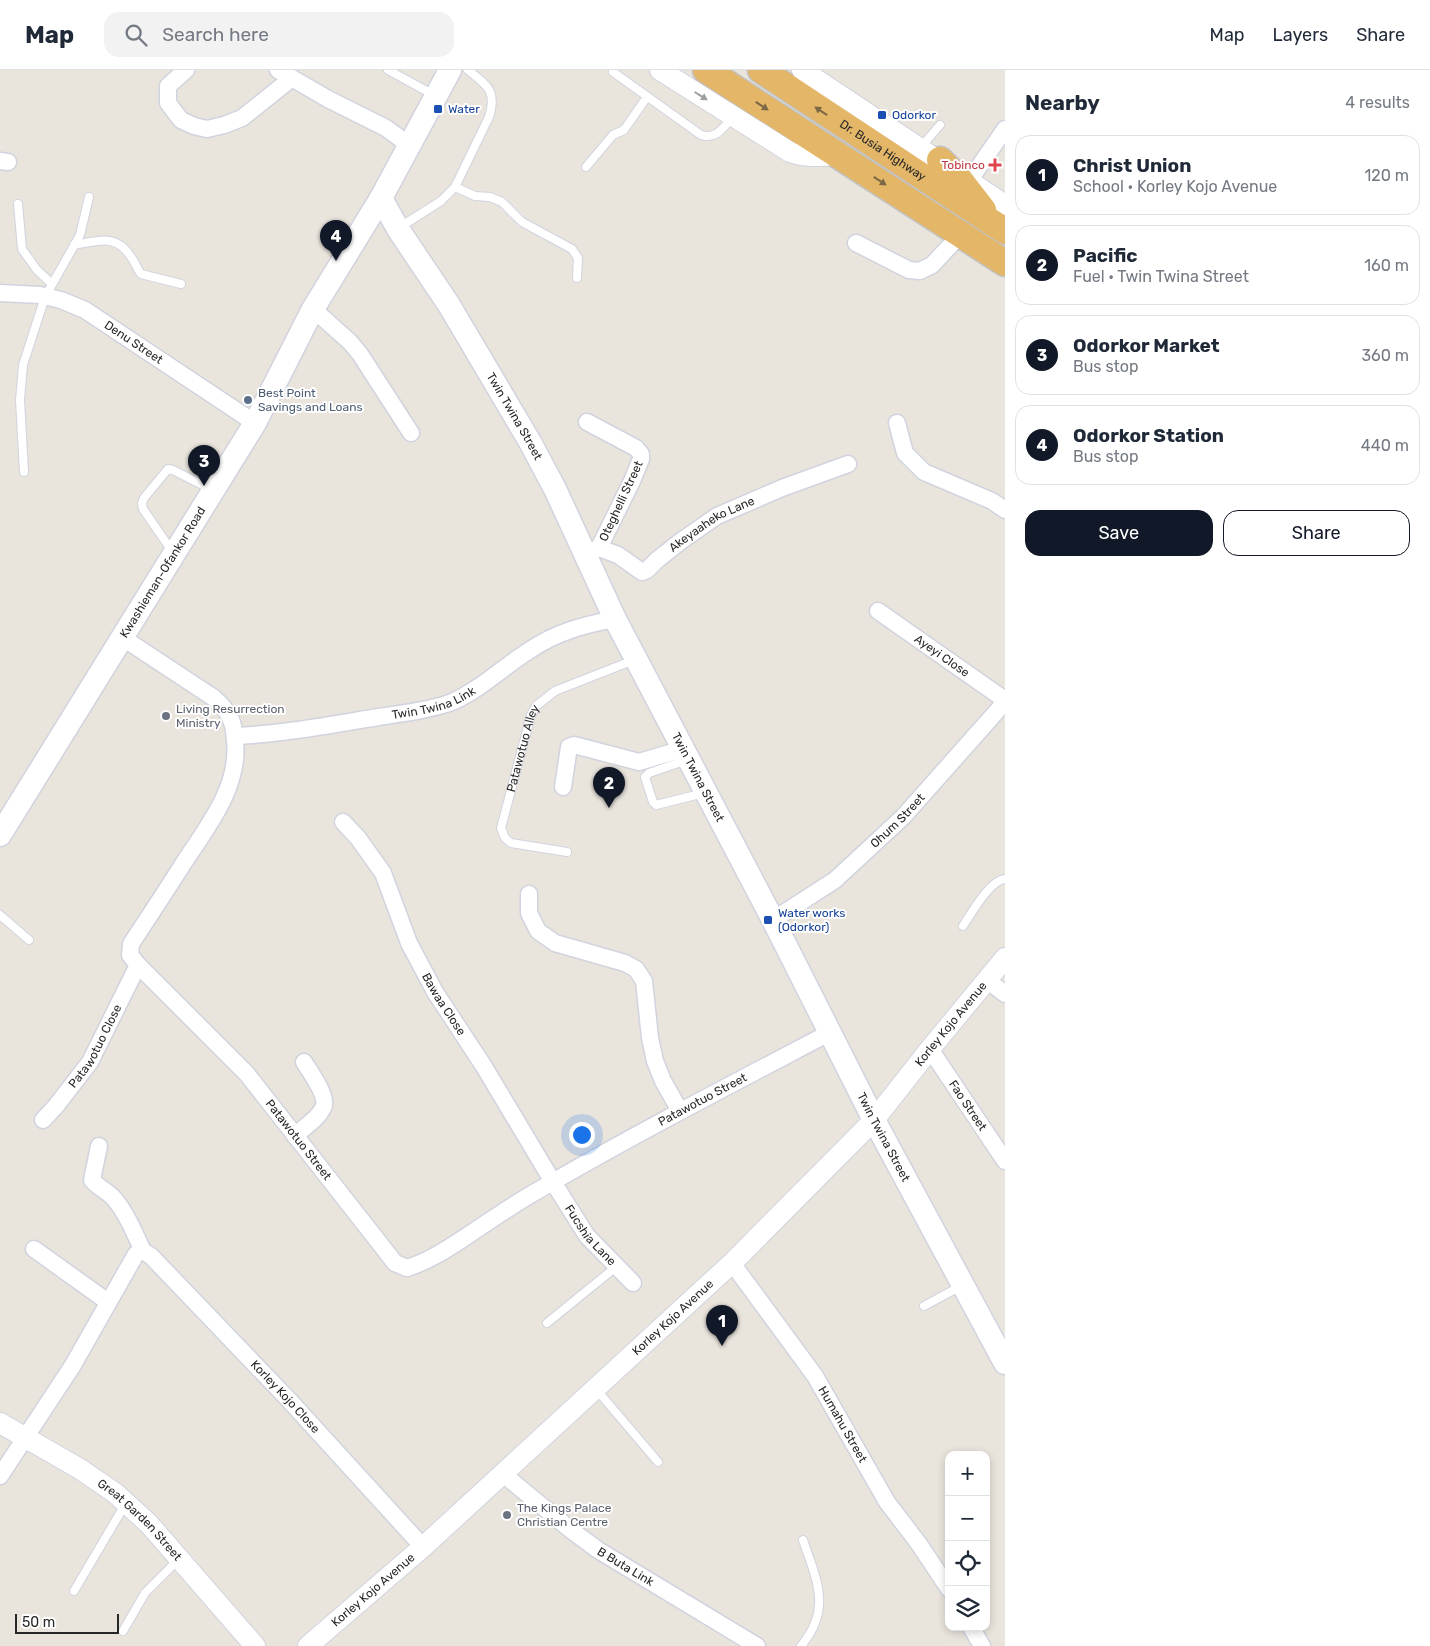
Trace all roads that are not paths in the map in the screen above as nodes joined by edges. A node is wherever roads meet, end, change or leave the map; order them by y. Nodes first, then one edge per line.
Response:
1 (186, 70) edge
2 (388, 70) edge
3 (450, 70) edge
4 (468, 70) edge
5 (660, 70) edge
6 (706, 70) edge
7 (761, 70) edge
8 (802, 70) edge
9 (613, 72) dead end
10 (285, 74) edge
11 (436, 96) junction
12 (647, 97) junction
13 (733, 116) junction
14 (940, 125) dead end
15 (1005, 129) edge
16 (409, 145) junction
17 (930, 154) junction
18 (839, 155) junction
19 (586, 167) dead end
20 (455, 187) junction
21 (89, 197) dead end
22 (381, 198) junction
23 (18, 204) dead end
24 (984, 205) edge
25 (398, 229) junction
26 (962, 234) junction
27 (856, 243) dead end
28 (74, 245) junction
29 (1005, 263) edge
30 (577, 278) dead end
31 (180, 284) dead end
32 (49, 290) junction
33 (0, 293) edge
34 (312, 309) junction
35 (587, 422) dead end
36 (897, 423) dead end
37 (255, 424) junction
38 (412, 433) dead end
39 (848, 464) dead end
40 (24, 472) dead end
41 (214, 490) junction
42 (1005, 510) edge
43 (592, 551) junction
44 (174, 555) junction
45 (878, 611) dead end
46 (615, 619) junction
47 (123, 638) junction
48 (636, 660) junction
49 (1005, 701) edge
50 (235, 736) junction
51 (686, 754) junction
52 (562, 786) dead end
53 (706, 793) junction
54 (343, 822) dead end
55 (0, 835) edge
56 (567, 852) dead end
57 (1005, 879) edge
58 (529, 894) dead end
59 (0, 915) edge
60 (773, 920) junction
61 (963, 926) dead end
62 (29, 940) dead end
63 (1005, 958) edge
64 (138, 965) junction
65 (988, 980) junction
66 (1005, 994) edge
67 (831, 1032) junction
68 (930, 1049) junction
69 (304, 1062) dead end
70 (680, 1111) junction
71 (43, 1120) dead end
72 (874, 1120) junction
73 (295, 1136) junction
74 (99, 1146) dead end
75 (1005, 1162) edge
76 (552, 1182) junction
77 (34, 1249) dead end
78 (143, 1251) junction
79 (732, 1263) junction
80 (616, 1267) junction
81 (633, 1284) dead end
82 (963, 1285) junction
83 (108, 1302) junction
84 (924, 1306) dead end
85 (547, 1323) dead end
86 (1005, 1363) edge
87 (595, 1388) junction
88 (0, 1423) edge
89 (25, 1437) junction
90 (658, 1462) dead end
91 (503, 1474) junction
92 (0, 1476) edge
93 (126, 1503) junction
94 (803, 1540) dead end
95 (423, 1547) junction
96 (180, 1559) junction
97 (947, 1586) edge
98 (74, 1591) dead end
99 (123, 1631) dead end
100 (973, 1631) edge
101 (255, 1646) edge
102 (308, 1646) edge
103 (757, 1646) edge
104 (801, 1646) edge
105 (982, 1646) edge

1 - 10 street
2 - 11 lane
3 - 11 main road, Kwashieman-Ofankor Road
4 - 20 lane
5 -> 13 street
6 -> 18 highway
24 -> 7 highway, Dr. Busia Highway
8 - 17 street, Dr. Busia Highway
9 - 12 lane
10 - 16 street
11 - 16 main road, Kwashieman-Ofankor Road
12 - 13 lane
12 - 19 lane
13 - 18 street
14 - 17 lane
15 - 24 street
16 - 22 main road, Kwashieman-Ofankor Road
17 - 24 highway
18 -> 26 highway
20 - 25 lane
20 - 30 lane
21 - 28 lane
22 - 25 main road, Twin Twina Street
22 - 34 main road, Kwashieman-Ofankor Road
23 - 32 lane
25 - 43 main road, Twin Twina Street
26 - 27 street
26 - 29 highway
28 - 31 lane
28 - 32 lane
32 - 33 street, Denu Street
32 - 37 street, Denu Street
32 - 40 lane
34 - 37 main road, Kwashieman-Ofankor Road
34 - 38 street
35 - 43 street, Oteghelli Street
36 - 42 street
37 - 41 main road, Kwashieman-Ofankor Road
39 - 43 street, Akeyaaheko Lane
41 - 44 main road, Kwashieman-Ofankor Road
41 - 44 lane
43 - 46 main road, Twin Twina Street
44 - 47 main road, Kwashieman-Ofankor Road
45 - 49 street, Ayeyi Close
46 - 48 main road, Twin Twina Street
46 - 50 street, Twin Twina Link
47 - 50 street, Patawotuo Street
47 - 55 main road, Kwashieman-Ofankor Road
48 - 51 main road, Twin Twina Street
48 - 56 lane, Patawotuo Alley
49 - 60 street, Ohum Street
50 - 64 street, Patawotuo Street
51 - 52 street
51 - 53 main road, Twin Twina Street
51 - 53 lane
53 - 60 main road, Twin Twina Street
54 - 76 street, Bawaa Close
57 - 61 lane
58 - 70 street
59 - 62 lane
60 - 67 main road, Twin Twina Street
63 - 65 street, Korley Kojo Avenue
64 - 71 street, Patawotuo Close
64 - 73 street, Patawotuo Street
65 - 66 street
65 - 68 street, Korley Kojo Avenue
67 - 70 street, Patawotuo Street
67 - 72 main road, Twin Twina Street
68 - 72 street, Korley Kojo Avenue
68 - 75 street, Fao Street
69 - 73 street
70 - 76 street, Patawotuo Street
72 - 79 street, Korley Kojo Avenue
72 - 82 main road, Twin Twina Street
73 - 76 street, Patawotuo Street
74 - 78 street, Korley Kojo Close
76 - 80 street, Fucshia Lane
77 - 83 street
78 - 83 street
78 - 95 street, Korley Kojo Close
79 - 87 street, Korley Kojo Avenue
79 - 97 street, Humahu Street
80 - 81 street, Fucshia Lane
80 - 85 lane
82 - 84 lane
82 - 86 main road, Twin Twina Street
83 - 89 street
87 - 90 lane
87 - 91 street, Korley Kojo Avenue
88 - 89 street, Great Garden Street
89 - 92 street
89 - 93 street, Great Garden Street
91 - 95 street, Korley Kojo Avenue
91 - 103 street, B Buta Link
93 - 96 street, Great Garden Street
93 - 98 lane
94 - 104 lane
95 - 102 street, Korley Kojo Avenue
96 - 99 lane
96 - 101 street, Great Garden Street
100 - 105 street

